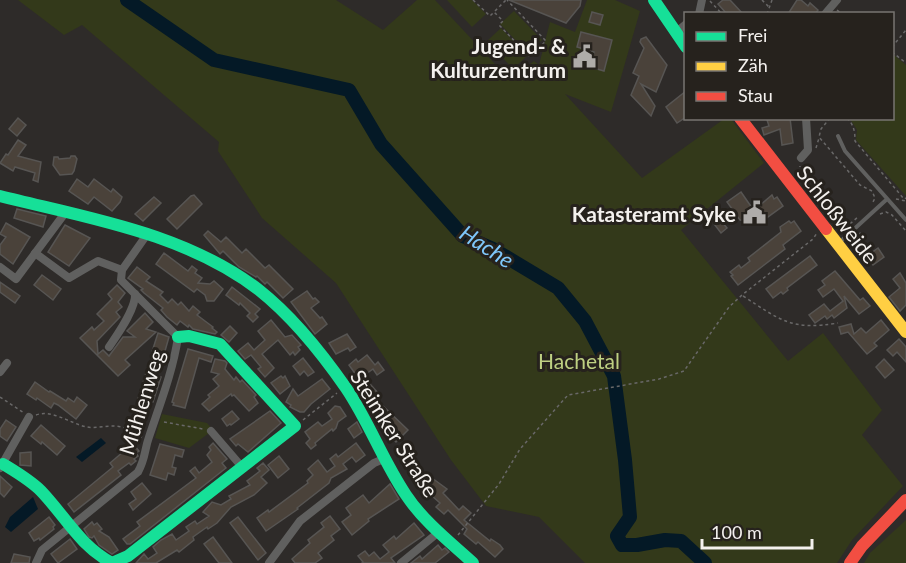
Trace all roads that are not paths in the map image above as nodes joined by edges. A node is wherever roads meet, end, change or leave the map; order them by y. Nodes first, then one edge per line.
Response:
1 (837, 0) edge
2 (656, 4) edge
3 (827, 12) edge
4 (682, 40) edge
5 (742, 120) edge
6 (806, 120) edge
7 (838, 136) road end
8 (801, 158) road end
9 (0, 196) edge
10 (886, 200) junction
11 (65, 213) junction
12 (906, 220) edge
13 (147, 233) junction
14 (837, 244) junction
15 (34, 253) junction
16 (0, 267) edge
17 (122, 270) junction
18 (135, 294) junction
19 (906, 332) edge
20 (178, 337) junction
21 (109, 346) dead end
22 (7, 363) dead end
23 (0, 372) edge
24 (29, 417) road end
25 (211, 431) road end
26 (386, 458) junction
27 (2, 466) edge
28 (242, 467) junction
29 (906, 500) edge
30 (70, 527) junction
31 (440, 531) junction
32 (36, 563) edge
33 (269, 563) edge
34 (401, 563) edge
35 (473, 563) edge
36 (850, 563) edge

1 - 3 street
2 - 4 street
5 - 14 street, Schloßweide
6 - 8 street
7 - 10 lane
9 - 11 street, Steimker Straße
10 - 12 lane
10 - 14 lane
11 - 13 street, Steimker Straße
11 - 15 street
13 - 17 street
13 - 26 street, Steimker Straße
14 - 19 street, Schloßweide
15 - 16 street
15 - 17 street
17 - 18 street, Mühlenweg
18 - 20 street, Mühlenweg
18 - 21 street, Mühlenweg
20 - 28 street
20 - 30 street, Mühlenweg
22 - 23 street
24 - 27 street
25 - 28 street
26 - 31 street, Steimker Straße
26 - 33 street
27 - 30 street
28 - 30 street
29 - 36 street
30 - 32 street, Mühlenweg
31 - 34 street
31 - 35 street, Steimker Straße

